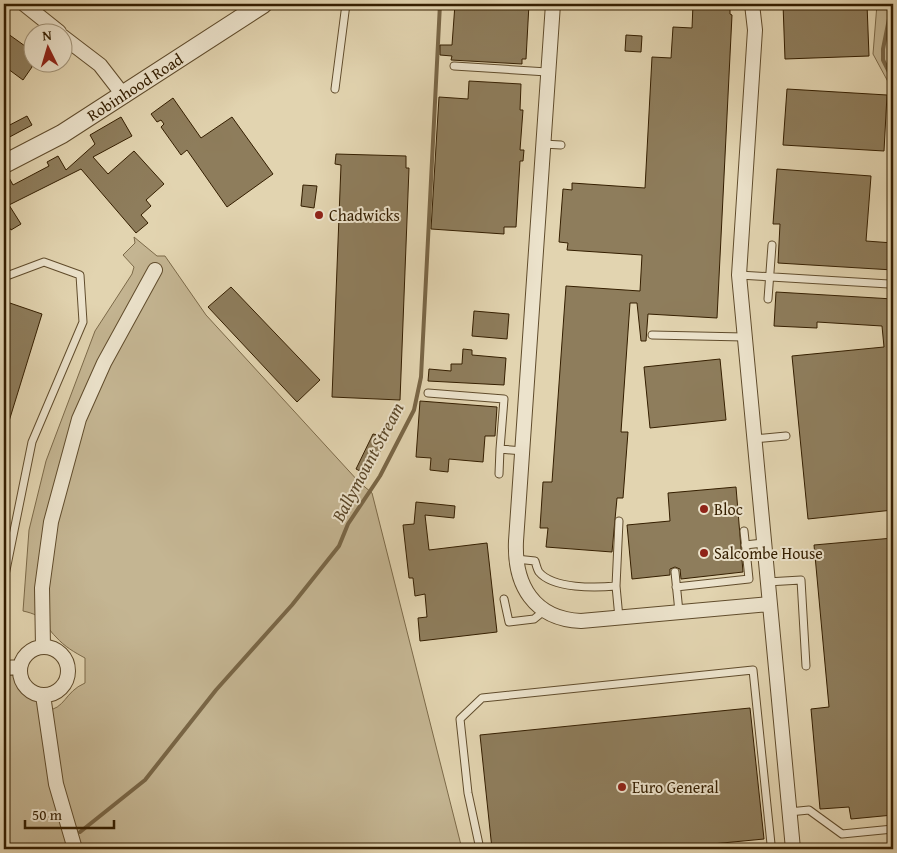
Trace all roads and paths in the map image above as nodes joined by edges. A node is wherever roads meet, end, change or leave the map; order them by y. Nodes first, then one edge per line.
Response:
1 (24, 4) edge
2 (263, 4) edge
3 (346, 4) edge
4 (552, 4) edge
5 (752, 4) edge
6 (46, 22) edge
7 (72, 44) edge
8 (454, 66) dead end
9 (547, 72) junction
10 (335, 89) dead end
11 (124, 96) junction
12 (543, 144) junction
13 (561, 145) dead end
14 (4, 164) edge
15 (772, 245) dead end
16 (155, 270) dead end
17 (739, 274) junction
18 (4, 277) edge
19 (769, 277) junction
20 (889, 284) dead end
21 (768, 299) dead end
22 (652, 335) dead end
23 (744, 338) junction
24 (428, 393) dead end
25 (786, 436) dead end
26 (753, 439) junction
27 (500, 449) junction
28 (523, 451) junction
29 (499, 474) dead end
30 (619, 521) dead end
31 (744, 530) dead end
32 (763, 543) junction
33 (745, 545) junction
34 (516, 559) junction
35 (675, 572) dead end
36 (4, 580) edge
37 (766, 582) junction
38 (616, 586) junction
39 (676, 587) junction
40 (504, 599) dead end
41 (769, 604) junction
42 (545, 610) junction
43 (679, 612) junction
44 (619, 618) junction
45 (42, 647) junction
46 (806, 666) dead end
47 (20, 667) junction
48 (4, 668) edge
49 (43, 695) junction
50 (790, 812) junction
51 (893, 829) edge
52 (75, 849) edge
53 (480, 849) edge
54 (767, 849) edge
55 (793, 849) edge

1 - 6 street
2 - 11 street, Robinhood Road
3 - 10 lane
4 - 9 street
5 - 17 street
7 - 11 street
8 - 9 lane
9 - 12 street
11 - 14 street, Robinhood Road
12 - 13 lane
12 - 28 street
15 - 19 lane
16 - 45 street
17 - 19 lane
17 - 23 street
18 - 36 lane
19 - 20 lane
19 - 21 lane
22 - 23 lane
23 - 26 street
24 - 27 lane
25 - 26 lane
26 - 32 street
27 - 28 lane
27 - 29 lane
28 - 34 street
30 - 38 lane
31 - 33 lane
32 - 33 lane
32 - 37 street
33 - 39 lane
34 - 38 lane
34 - 42 street
35 - 39 lane
37 - 41 street
37 - 46 lane
38 - 44 lane
39 - 43 lane
40 - 42 lane
41 - 43 street
41 - 50 street
42 - 44 street
43 - 44 street
45 - 47 street
45 - 49 street
47 - 48 street
47 - 49 street
49 - 52 street
50 - 51 lane
50 - 55 street
53 - 54 lane

